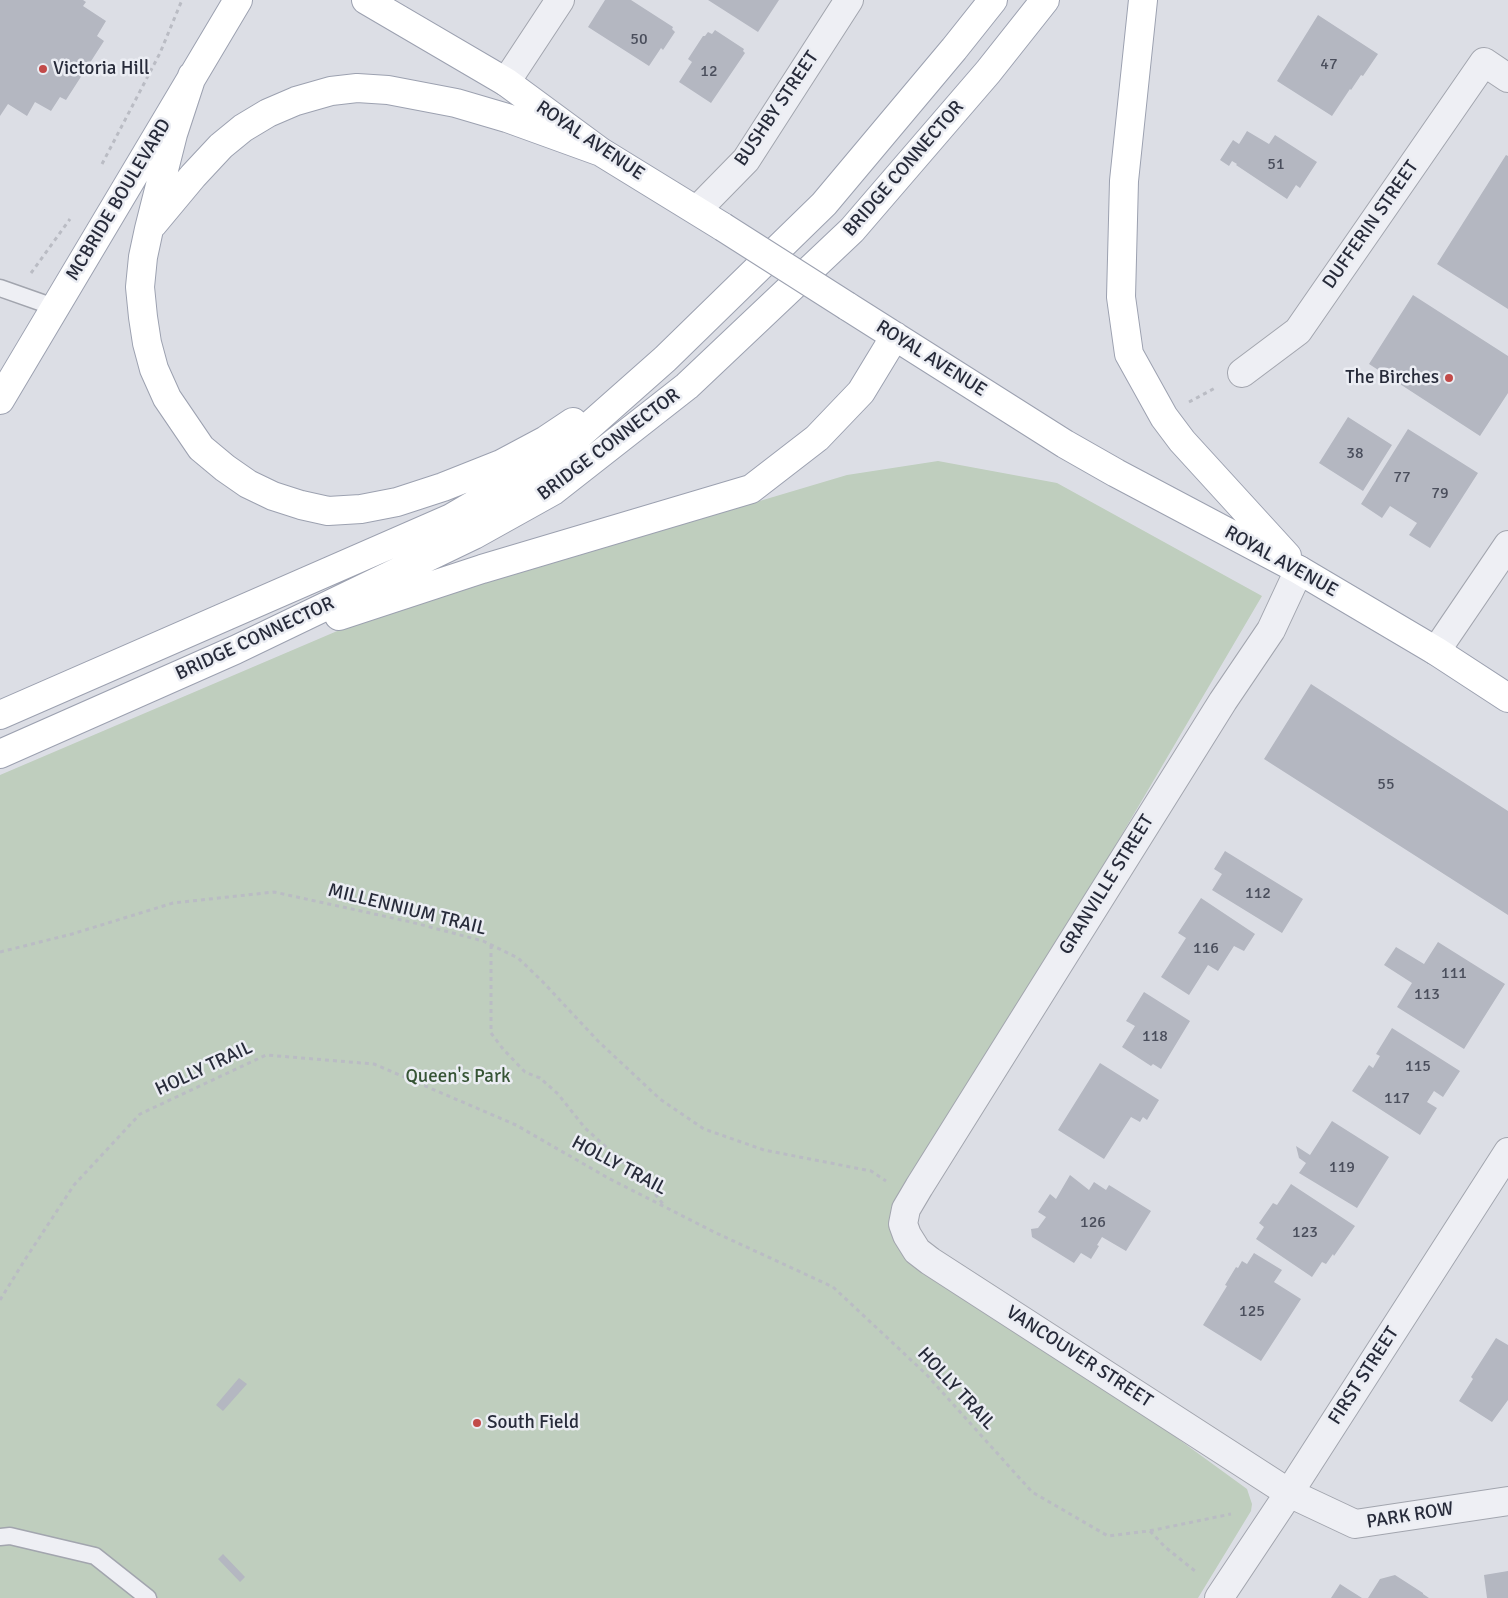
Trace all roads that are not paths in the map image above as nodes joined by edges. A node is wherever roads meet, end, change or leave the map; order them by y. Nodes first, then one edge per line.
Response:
1 (238, 0) edge
2 (366, 0) edge
3 (560, 0) edge
4 (849, 0) edge
5 (993, 0) edge
6 (1045, 0) edge
7 (1143, 0) edge
8 (192, 76) junction
9 (1508, 78) edge
10 (506, 82) junction
11 (601, 152) junction
12 (698, 210) junction
13 (149, 229) junction
14 (0, 288) edge
15 (54, 307) junction
16 (895, 336) junction
17 (665, 359) junction
18 (1242, 373) dead end
19 (0, 400) edge
20 (1508, 545) edge
21 (1300, 570) junction
22 (235, 650) junction
23 (1436, 652) junction
24 (1508, 698) edge
25 (0, 715) edge
26 (0, 754) edge
27 (1508, 1152) edge
28 (912, 1199) joint
29 (1289, 1493) junction
30 (1508, 1500) edge
31 (0, 1537) edge
32 (148, 1598) edge
33 (1219, 1598) edge

1 - 8 main road, MCBRIDE BOULEVARD
2 - 10 main road, ROYAL AVENUE
3 - 10 street
4 - 12 street, BUSHBY STREET
5 - 17 main road, BRIDGE CONNECTOR
6 - 22 main road, BRIDGE CONNECTOR
7 - 21 main road
8 - 13 main road
8 - 15 main road, MCBRIDE BOULEVARD
9 - 18 street, DUFFERIN STREET
10 - 11 main road, ROYAL AVENUE
11 - 12 main road, ROYAL AVENUE
11 - 13 main road
12 - 16 main road, ROYAL AVENUE, bridge
13 - 17 main road
14 - 15 lane
15 - 19 main road, MCBRIDE BOULEVARD
16 - 21 main road, ROYAL AVENUE
16 - 22 main road
17 - 25 main road, BRIDGE CONNECTOR
20 - 23 street
21 - 23 main road, ROYAL AVENUE
21 - 28 street, GRANVILLE STREET
22 - 26 main road, BRIDGE CONNECTOR
23 - 24 main road, ROYAL AVENUE
27 - 29 street, FIRST STREET
28 - 29 street, VANCOUVER STREET
29 - 30 street, PARK ROW
29 - 33 street, FIRST STREET
31 - 32 lane

